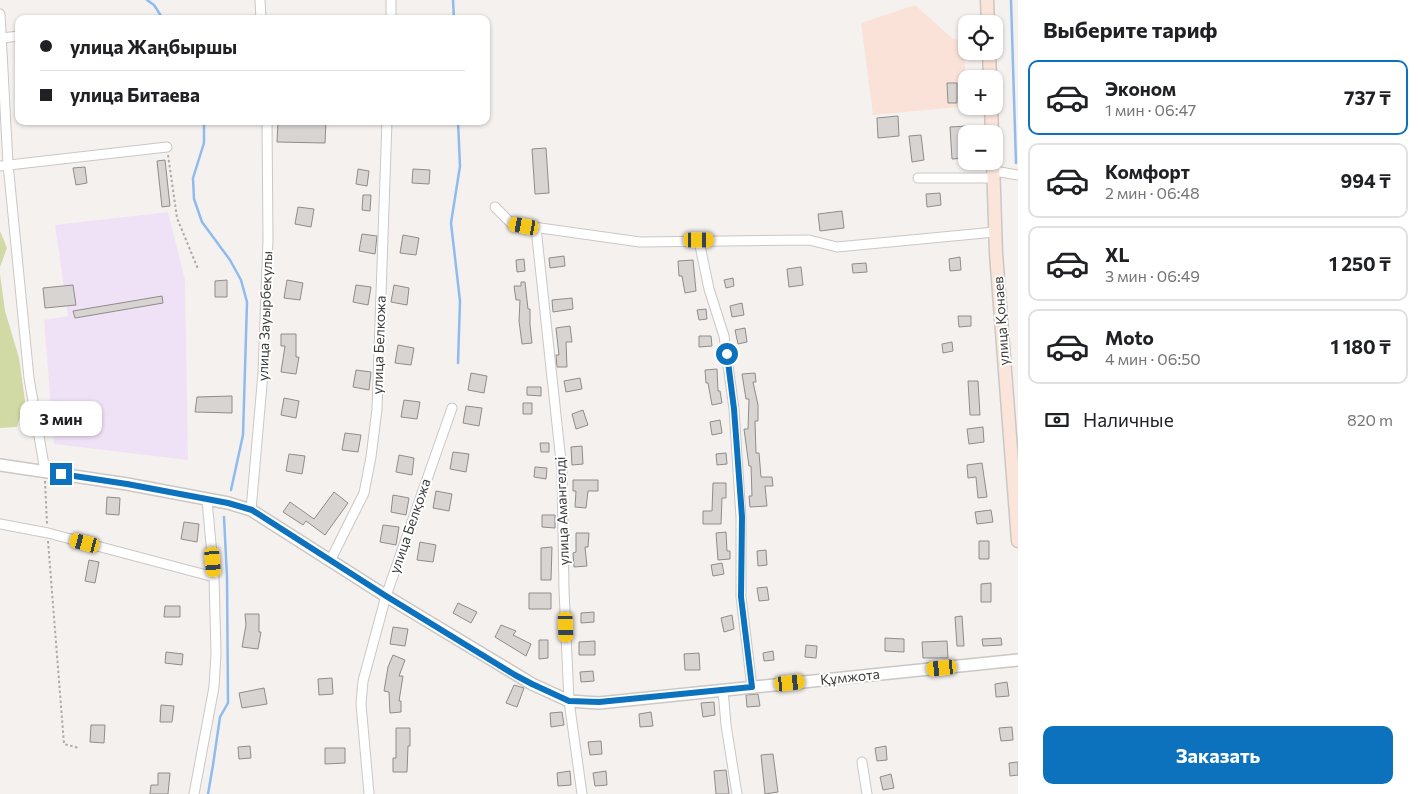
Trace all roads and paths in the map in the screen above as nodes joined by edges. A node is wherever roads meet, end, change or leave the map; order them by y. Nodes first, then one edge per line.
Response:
1 (260, 0) edge
2 (392, 0) edge
3 (987, 0) edge
4 (0, 14) edge
5 (261, 15) edge
6 (391, 15) edge
7 (988, 15) edge
8 (1, 25) edge
9 (15, 36) edge
10 (2, 38) junction
11 (267, 125) edge
12 (387, 125) edge
13 (167, 148) joint
14 (4, 165) edge
15 (994, 170) edge
16 (1018, 175) edge
17 (918, 178) dead end
18 (495, 207) dead end
19 (536, 228) junction
20 (995, 232) junction
21 (699, 240) junction
22 (198, 269) dead end
23 (452, 408) dead end
24 (0, 465) edge
25 (45, 471) junction
26 (207, 500) junction
27 (252, 510) junction
28 (0, 524) edge
29 (48, 533) junction
30 (1018, 541) edge
31 (330, 561) junction
32 (214, 577) junction
33 (386, 596) junction
34 (1018, 660) edge
35 (752, 687) junction
36 (723, 690) junction
37 (569, 701) junction
38 (79, 748) dead end
39 (862, 762) dead end
40 (194, 794) edge
41 (369, 794) edge
42 (582, 794) edge
43 (738, 794) edge
44 (867, 794) edge

1 - 5 street
2 - 6 street
3 - 7 main road
4 - 8 street
8 - 10 street
9 - 10 street
10 - 14 street
11 - 27 street, улица Зауырбекулы
12 - 31 street, улица Белкожа
13 - 14 street
13 - 22 path
14 - 25 street
15 - 16 street
15 - 17 street
15 - 20 main road, улица Қонаев
18 - 19 street
19 - 21 street
19 - 37 street, улица Амангелді
20 - 21 street
20 - 30 main road, улица Қонаев
21 - 35 street
23 - 33 street, улица Белқожа
24 - 25 street, Құмжота
25 - 26 street, Құмжота
25 - 29 path
26 - 27 street, Құмжота
26 - 32 street
27 - 31 street, Құмжота
28 - 29 street
29 - 32 street
29 - 38 path
31 - 33 street, Құмжота
32 - 40 street
33 - 37 street, Құмжота
33 - 41 street, улица Белқожа
34 - 35 street, Құмжота
35 - 36 street, Құмжота
36 - 37 street, Құмжота
36 - 43 street
37 - 42 street, улица Амангелді
39 - 44 street

